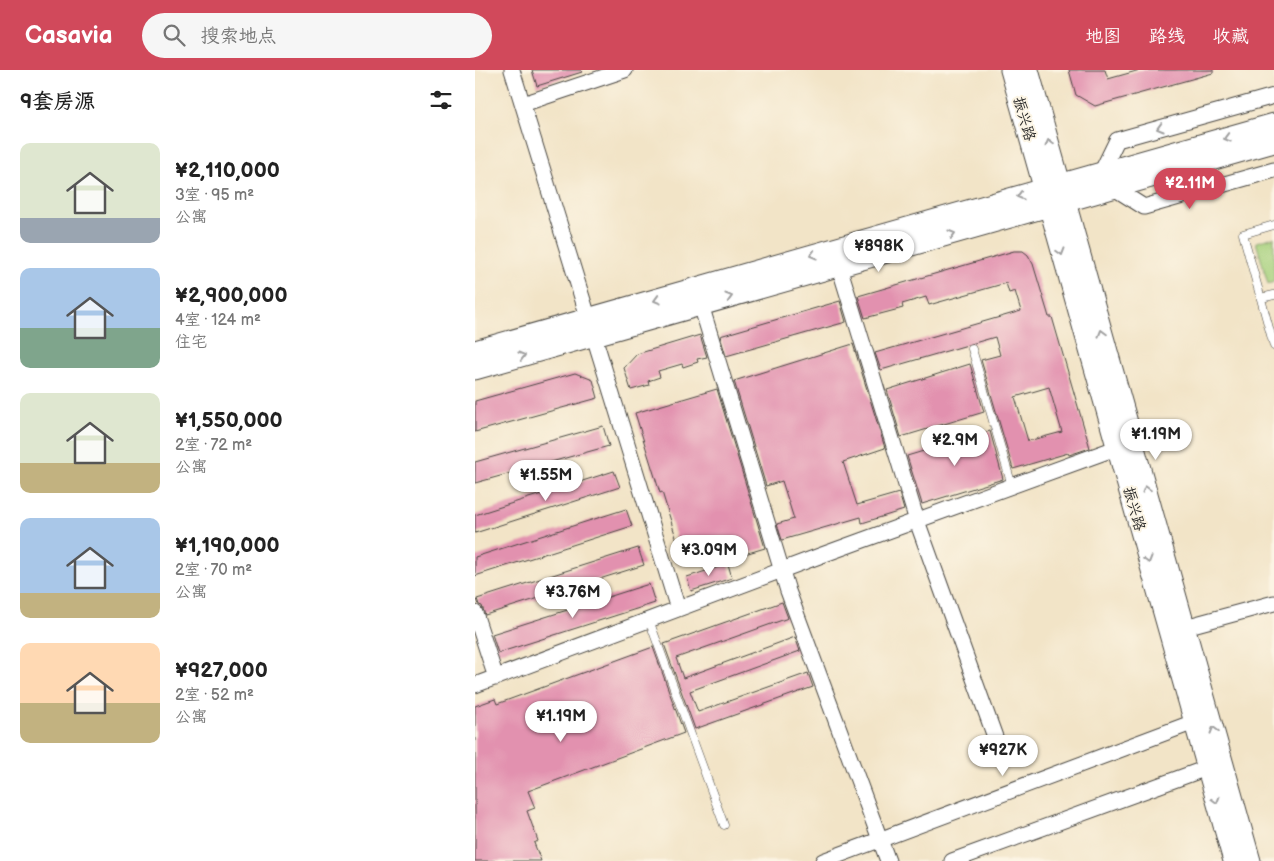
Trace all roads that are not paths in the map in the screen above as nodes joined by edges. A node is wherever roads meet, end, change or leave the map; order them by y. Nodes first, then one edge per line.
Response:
1 (512, 70) edge
2 (625, 70) edge
3 (1010, 70) edge
4 (1029, 70) edge
5 (1274, 96) edge
6 (523, 104) junction
7 (1274, 124) edge
8 (1274, 142) edge
9 (1274, 170) edge
10 (1108, 181) junction
11 (1055, 196) junction
12 (1274, 225) edge
13 (839, 266) junction
14 (1274, 295) edge
15 (1261, 298) junction
16 (701, 305) junction
17 (592, 327) junction
18 (1274, 346) edge
19 (973, 349) dead end
20 (475, 351) edge
21 (475, 369) edge
22 (1117, 448) junction
23 (1012, 486) junction
24 (917, 520) junction
25 (781, 570) junction
26 (1274, 603) edge
27 (678, 609) junction
28 (475, 612) edge
29 (649, 620) junction
30 (1177, 630) junction
31 (496, 678) junction
32 (475, 685) edge
33 (1193, 722) junction
34 (999, 748) dead end
35 (1204, 769) dead end
36 (724, 825) dead end
37 (880, 839) junction
38 (969, 858) edge
39 (823, 861) edge
40 (888, 861) edge
41 (952, 861) edge
42 (1233, 861) edge
43 (1251, 861) edge

1 - 6 street
2 - 6 street
3 - 11 street, 振兴路
11 -> 4 street, 振兴路
5 -> 10 street
6 - 17 street
7 -> 10 main road
8 - 10 main road
9 - 10 street
10 - 11 main road
13 -> 11 main road
11 -> 17 main road
11 -> 22 street, 振兴路
30 -> 11 street, 振兴路
12 - 15 lane
16 -> 13 main road
13 - 24 street
14 - 15 lane
15 - 18 lane
16 - 17 main road
16 - 25 street
17 - 20 main road
21 -> 17 main road
17 - 27 street
19 - 23 lane
22 - 23 street
22 -> 30 street, 振兴路
23 - 24 street
24 - 25 street
24 - 34 street
25 - 27 street
25 - 37 street
26 - 30 street
27 - 29 street
28 - 31 street
29 - 31 street
29 - 36 lane
30 - 33 street, 振兴路
43 -> 30 street, 振兴路
31 - 32 street
33 - 37 street
33 -> 42 street, 振兴路
35 - 38 street
37 - 39 street
37 - 40 street
38 - 41 street

